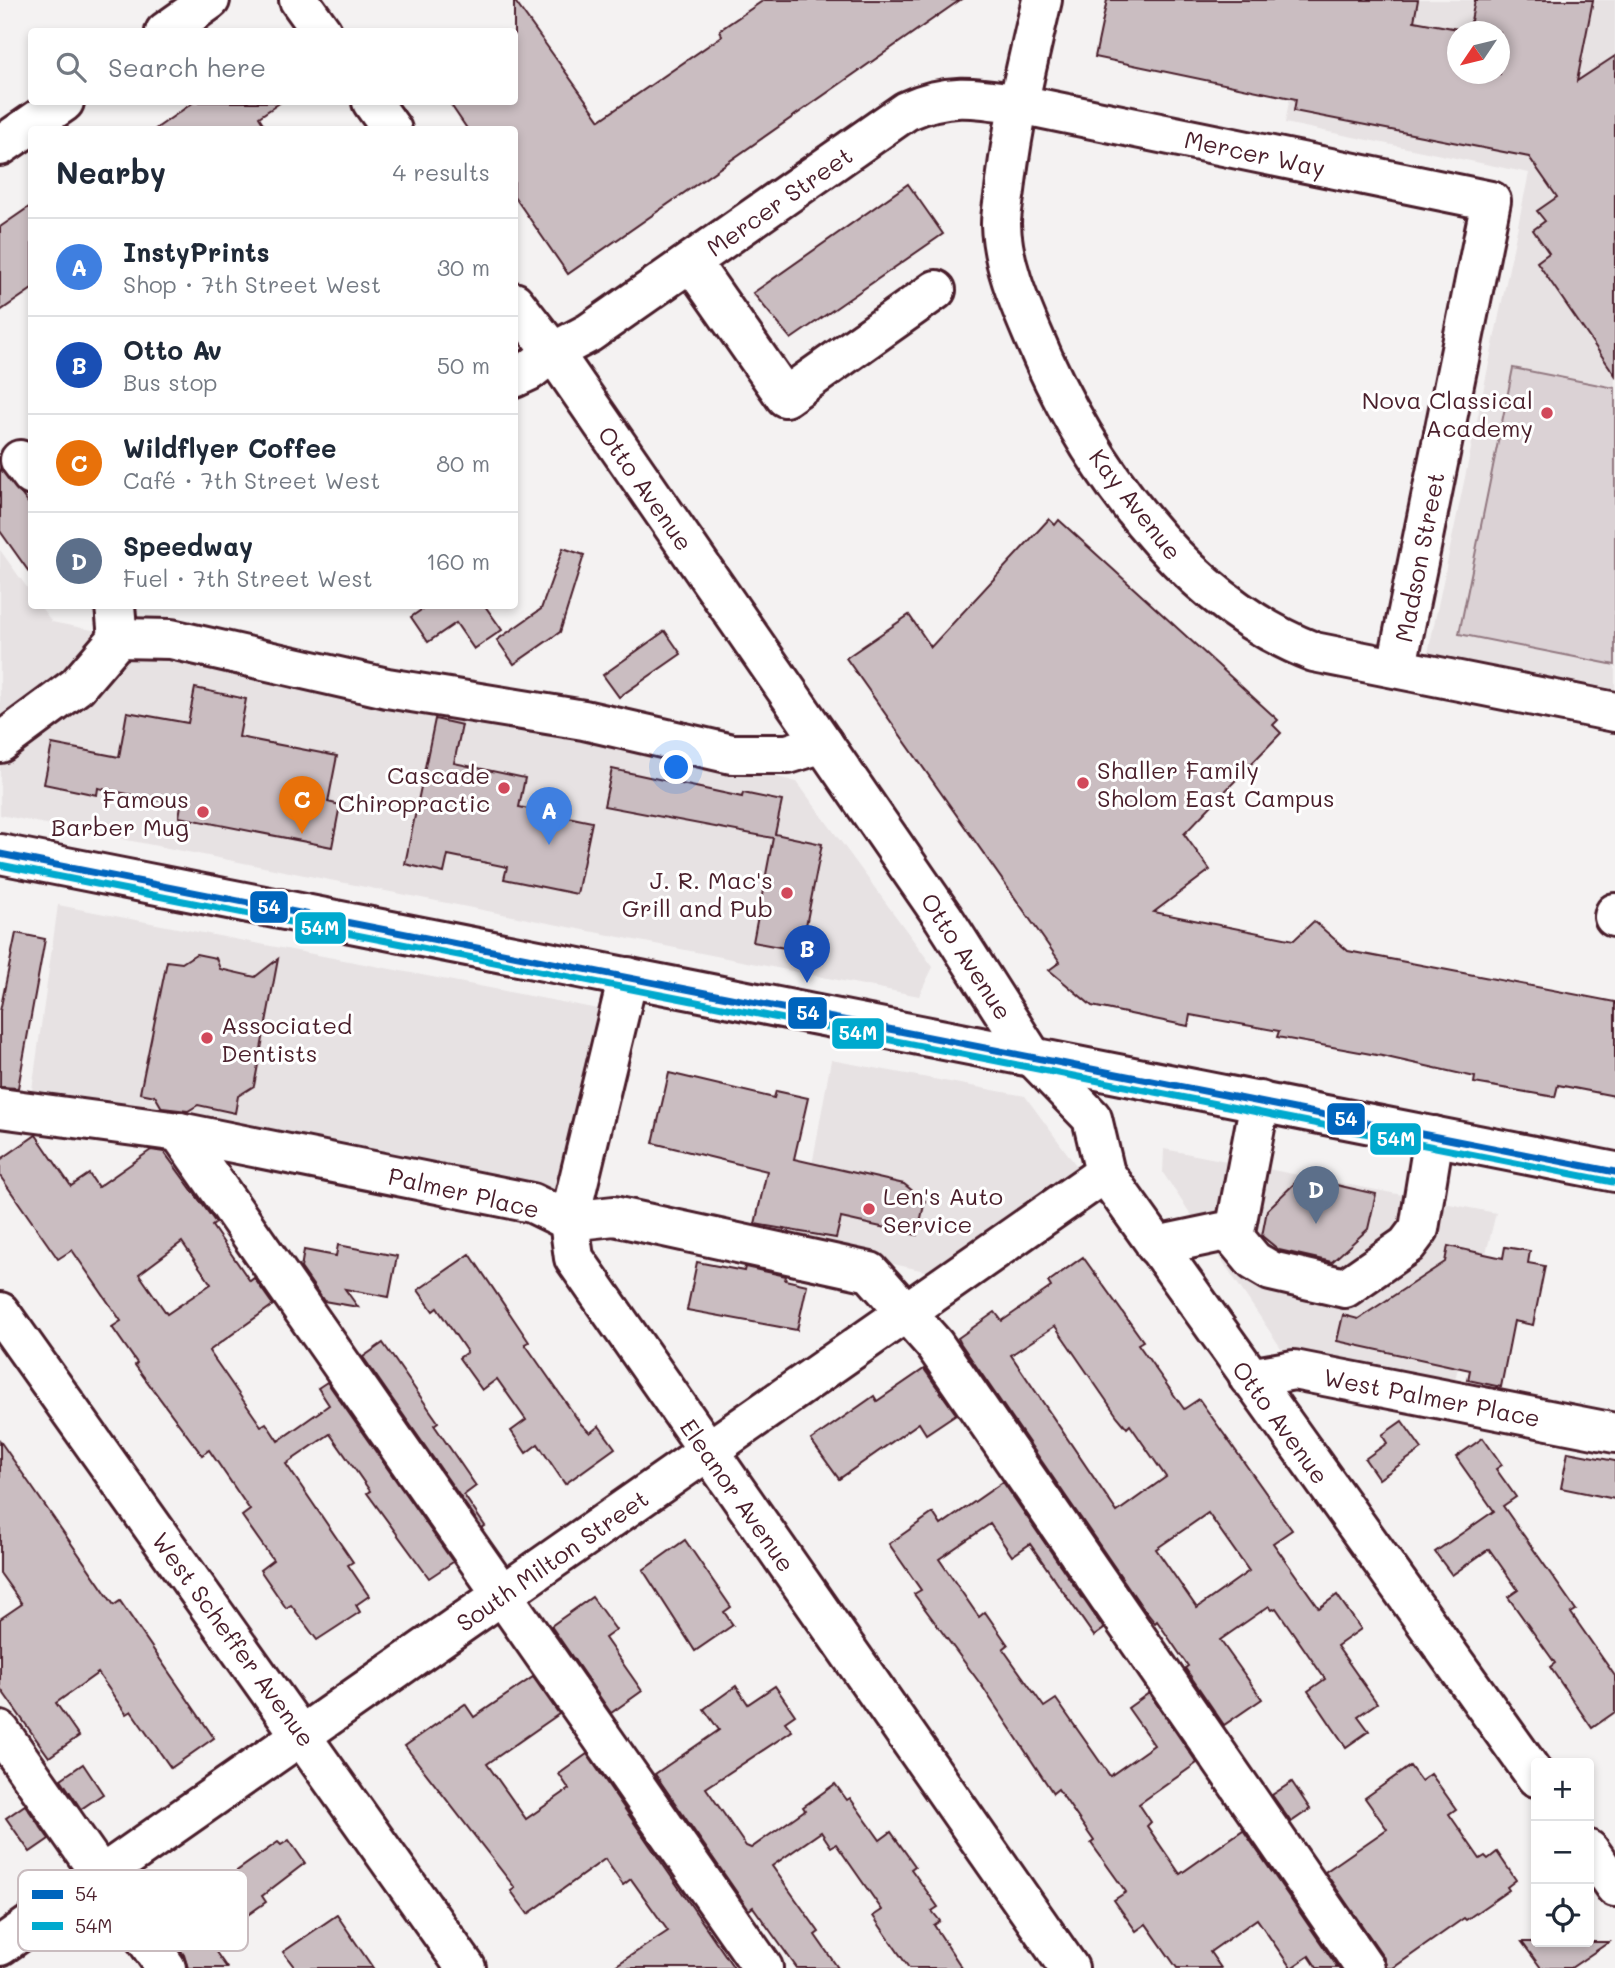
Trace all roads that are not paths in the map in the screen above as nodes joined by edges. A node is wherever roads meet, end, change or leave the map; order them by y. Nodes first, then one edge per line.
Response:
1 (210, 0) edge
2 (299, 0) edge
3 (1042, 0) edge
4 (171, 28) edge
5 (319, 28) edge
6 (1019, 104) junction
7 (60, 105) edge
8 (374, 105) edge
9 (29, 126) edge
10 (388, 126) edge
11 (28, 127) edge
12 (0, 146) edge
13 (1491, 201) joint
14 (691, 262) junction
15 (936, 290) dead end
16 (518, 307) edge
17 (553, 352) junction
18 (518, 376) edge
19 (117, 622) edge
20 (1397, 666) junction
21 (1615, 712) edge
22 (0, 743) edge
23 (822, 743) junction
24 (0, 854) edge
25 (628, 977) junction
26 (1031, 1055) junction
27 (1260, 1101) junction
28 (0, 1108) edge
29 (179, 1132) junction
30 (1434, 1136) junction
31 (1615, 1172) edge
32 (1105, 1173) junction
33 (569, 1222) junction
34 (1234, 1237) junction
35 (1156, 1246) junction
36 (907, 1311) junction
37 (0, 1312) edge
38 (1249, 1378) junction
39 (1615, 1433) edge
40 (708, 1451) junction
41 (501, 1595) junction
42 (0, 1731) edge
43 (302, 1735) junction
44 (1531, 1770) edge
45 (1594, 1857) edge
46 (98, 1870) edge
47 (109, 1870) edge
48 (1615, 1887) edge
49 (18, 1933) edge
50 (0, 1946) edge
51 (154, 1951) edge
52 (166, 1968) edge
53 (466, 1968) edge
54 (763, 1968) edge
55 (1069, 1968) edge
56 (1365, 1968) edge

1 - 4 street
2 - 5 street
3 - 6 street, Kay Avenue
6 - 13 street, Mercer Way
6 - 14 street, Mercer Street
6 - 20 street, Kay Avenue
7 - 9 street
8 - 10 street
11 - 12 street
13 - 20 street, Madson Street
14 - 15 street
14 - 17 street, Mercer Street
16 - 17 street, Otto Avenue
17 - 18 street, Mercer Street
17 - 23 street, Otto Avenue
19 - 22 street
19 - 23 street
20 - 21 street, Kay Avenue
23 - 26 street, Otto Avenue
24 - 25 street
25 - 26 street
25 - 33 street, Eleanor Avenue
26 - 27 street
26 - 32 street, Otto Avenue
27 - 30 street
27 - 34 street
28 - 29 street, Palmer Place
29 - 33 street, Palmer Place
29 - 41 street
30 - 31 street
30 - 34 street
32 - 35 street, Otto Avenue
32 - 36 street, South Milton Street
33 - 36 street, Palmer Place
33 - 40 street, Eleanor Avenue
34 - 35 street
35 - 38 street, Otto Avenue
36 - 40 street, South Milton Street
36 - 56 street, Palmer Place
37 - 43 street, West Scheffer Avenue
38 - 39 street, West Palmer Place
38 - 44 street, Otto Avenue
40 - 41 street, South Milton Street
40 - 55 street, Eleanor Avenue
41 - 43 street, South Milton Street
41 - 54 street
42 - 46 street
43 - 47 street, South Milton Street
43 - 53 street, West Scheffer Avenue
45 - 48 street
49 - 50 street, South Milton Street
51 - 52 street

